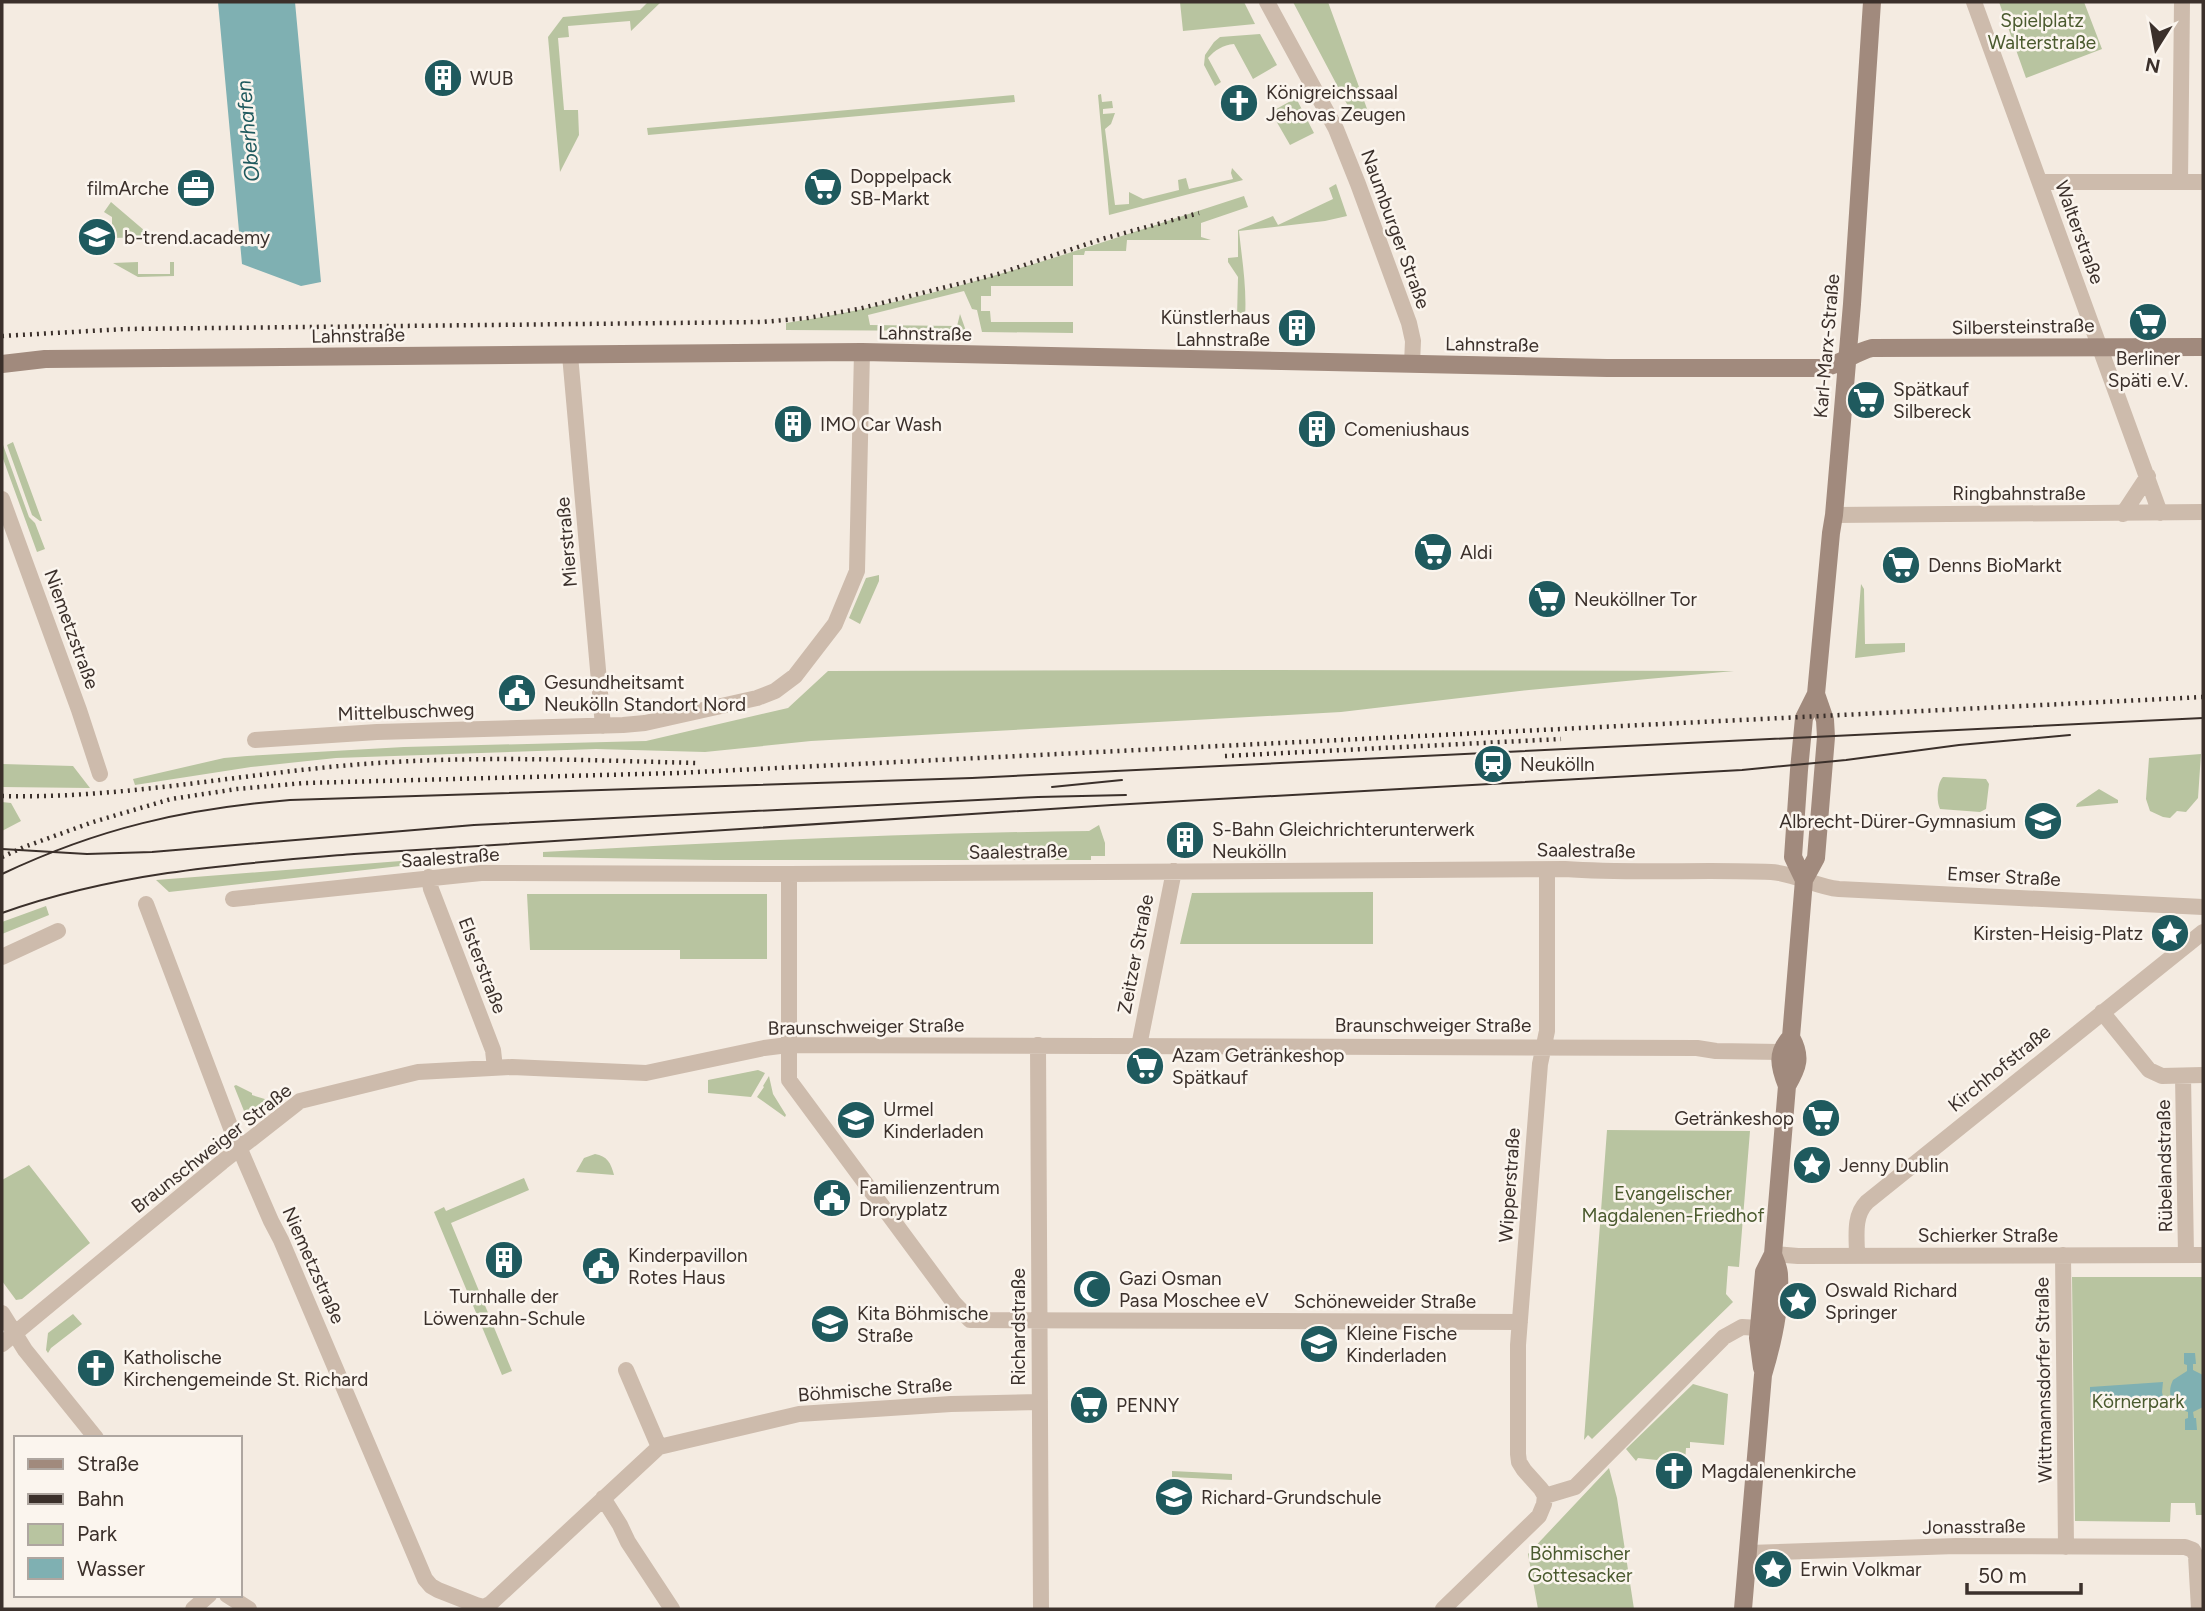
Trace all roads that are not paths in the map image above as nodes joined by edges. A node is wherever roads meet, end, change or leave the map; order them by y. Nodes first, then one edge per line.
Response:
1 (1267, 2) edge
2 (1872, 2) edge
3 (1974, 2) edge
4 (2182, 2) edge
5 (2040, 182) junction
6 (2180, 182) junction
7 (2203, 182) edge
8 (2099, 346) junction
9 (2203, 347) edge
10 (862, 352) junction
11 (570, 355) junction
12 (1846, 360) junction
13 (2, 363) edge
14 (1412, 364) junction
15 (2148, 476) junction
16 (2, 499) edge
17 (2203, 512) edge
18 (2160, 513) junction
19 (2123, 514) junction
20 (1834, 515) junction
21 (603, 726) junction
22 (255, 740) dead end
23 (100, 774) dead end
24 (1547, 870) junction
25 (1174, 872) junction
26 (789, 874) junction
27 (429, 877) junction
28 (1804, 880) junction
29 (233, 899) dead end
30 (146, 904) dead end
31 (2203, 907) edge
32 (58, 931) dead end
33 (2203, 932) edge
34 (2, 957) edge
35 (2102, 1012) junction
36 (788, 1045) junction
37 (1038, 1045) junction
38 (1786, 1045) junction
39 (1139, 1046) junction
40 (1544, 1047) junction
41 (495, 1068) junction
42 (2183, 1076) junction
43 (2203, 1076) edge
44 (240, 1149) junction
45 (1773, 1254) junction
46 (2063, 1255) junction
47 (2186, 1255) junction
48 (2203, 1255) edge
49 (1857, 1256) junction
50 (2, 1313) edge
51 (1039, 1321) junction
52 (1520, 1322) junction
53 (1759, 1328) junction
54 (15, 1333) junction
55 (2, 1344) edge
56 (626, 1370) dead end
57 (1763, 1375) junction
58 (1040, 1402) junction
59 (94, 1436) edge
60 (659, 1447) junction
61 (1545, 1496) junction
62 (603, 1498) junction
63 (2066, 1547) junction
64 (1748, 1553) junction
65 (207, 1597) edge
66 (230, 1597) edge
67 (484, 1607) joint
68 (193, 1609) edge
69 (248, 1609) edge
70 (672, 1609) edge
71 (1041, 1609) edge
72 (1443, 1609) edge
73 (1743, 1609) edge
74 (2199, 1609) edge

1 - 14 street, Naumburger Straße
2 - 12 street, Karl-Marx-Straße
3 - 5 street, Walterstraße
4 - 6 street
5 - 6 street
5 - 8 street, Walterstraße
6 - 7 street
8 - 9 street, Silbersteinstraße
8 - 12 street, Silbersteinstraße
8 - 15 street, Walterstraße
10 - 11 street, Lahnstraße
10 - 14 street, Lahnstraße
10 - 21 street, Mittelbuschweg
11 - 13 street, Lahnstraße
11 - 21 street, Mierstraße
12 - 14 street, Lahnstraße
12 - 20 street, Karl-Marx-Straße
15 - 18 street, Walterstraße
15 - 19 street
16 - 23 street, Niemetzstraße
17 - 18 street, Ringbahnstraße
18 - 19 street, Ringbahnstraße
19 - 20 street, Ringbahnstraße
20 - 28 street, Karl-Marx-Straße
21 - 22 street, Mittelbuschweg
24 - 25 street, Saalestraße
24 - 28 street, Saalestraße
24 - 40 street, Wipperstraße
25 - 26 street, Saalestraße
25 - 39 street, Zeitzer Straße
26 - 27 street, Saalestraße
26 - 36 street, Schöneweider Straße
27 - 29 street, Saalestraße
27 - 41 street, Elsterstraße
28 - 31 street, Emser Straße
28 - 38 street, Karl-Marx-Straße
30 - 44 street, Niemetzstraße
32 - 34 street
33 - 35 street, Kirchhofstraße
35 - 42 street
35 - 49 street, Kirchhofstraße
36 - 37 street, Braunschweiger Straße
36 - 41 street, Braunschweiger Straße
36 - 51 street, Schöneweider Straße
37 - 39 street, Braunschweiger Straße
37 - 51 street, Richardstraße
38 - 40 street, Braunschweiger Straße
38 - 45 street, Karl-Marx-Straße
39 - 40 street, Braunschweiger Straße
40 - 52 street, Wipperstraße
41 - 44 street, Braunschweiger Straße
42 - 43 street
42 - 47 street, Rübelandstraße
44 - 54 street, Braunschweiger Straße
44 - 67 street, Niemetzstraße
45 - 49 street, Schierker Straße
45 - 53 street, Karl-Marx-Straße
45 - 57 street, Karl-Marx-Straße
46 - 47 street, Schierker Straße
46 - 49 street, Schierker Straße
46 - 63 street, Wittmannsdorfer Straße
47 - 48 street, Schierker Straße
50 - 54 street
51 - 52 street, Schöneweider Straße
51 - 58 street, Richardstraße
52 - 61 street, Wipperstraße
53 - 57 street, Karl-Marx-Straße
53 - 61 street
54 - 55 street, Braunschweiger Straße
54 - 59 street
56 - 60 street
57 - 64 street, Karl-Marx-Straße
58 - 60 street, Böhmische Straße
58 - 71 street, Richardstraße
60 - 62 street, Böhmische Straße
61 - 72 street
62 - 67 street, Böhmische Straße
62 - 70 street
63 - 64 street, Jonasstraße
63 - 74 street, Jonasstraße
64 - 73 street, Karl-Marx-Straße
65 - 68 street
66 - 69 street

